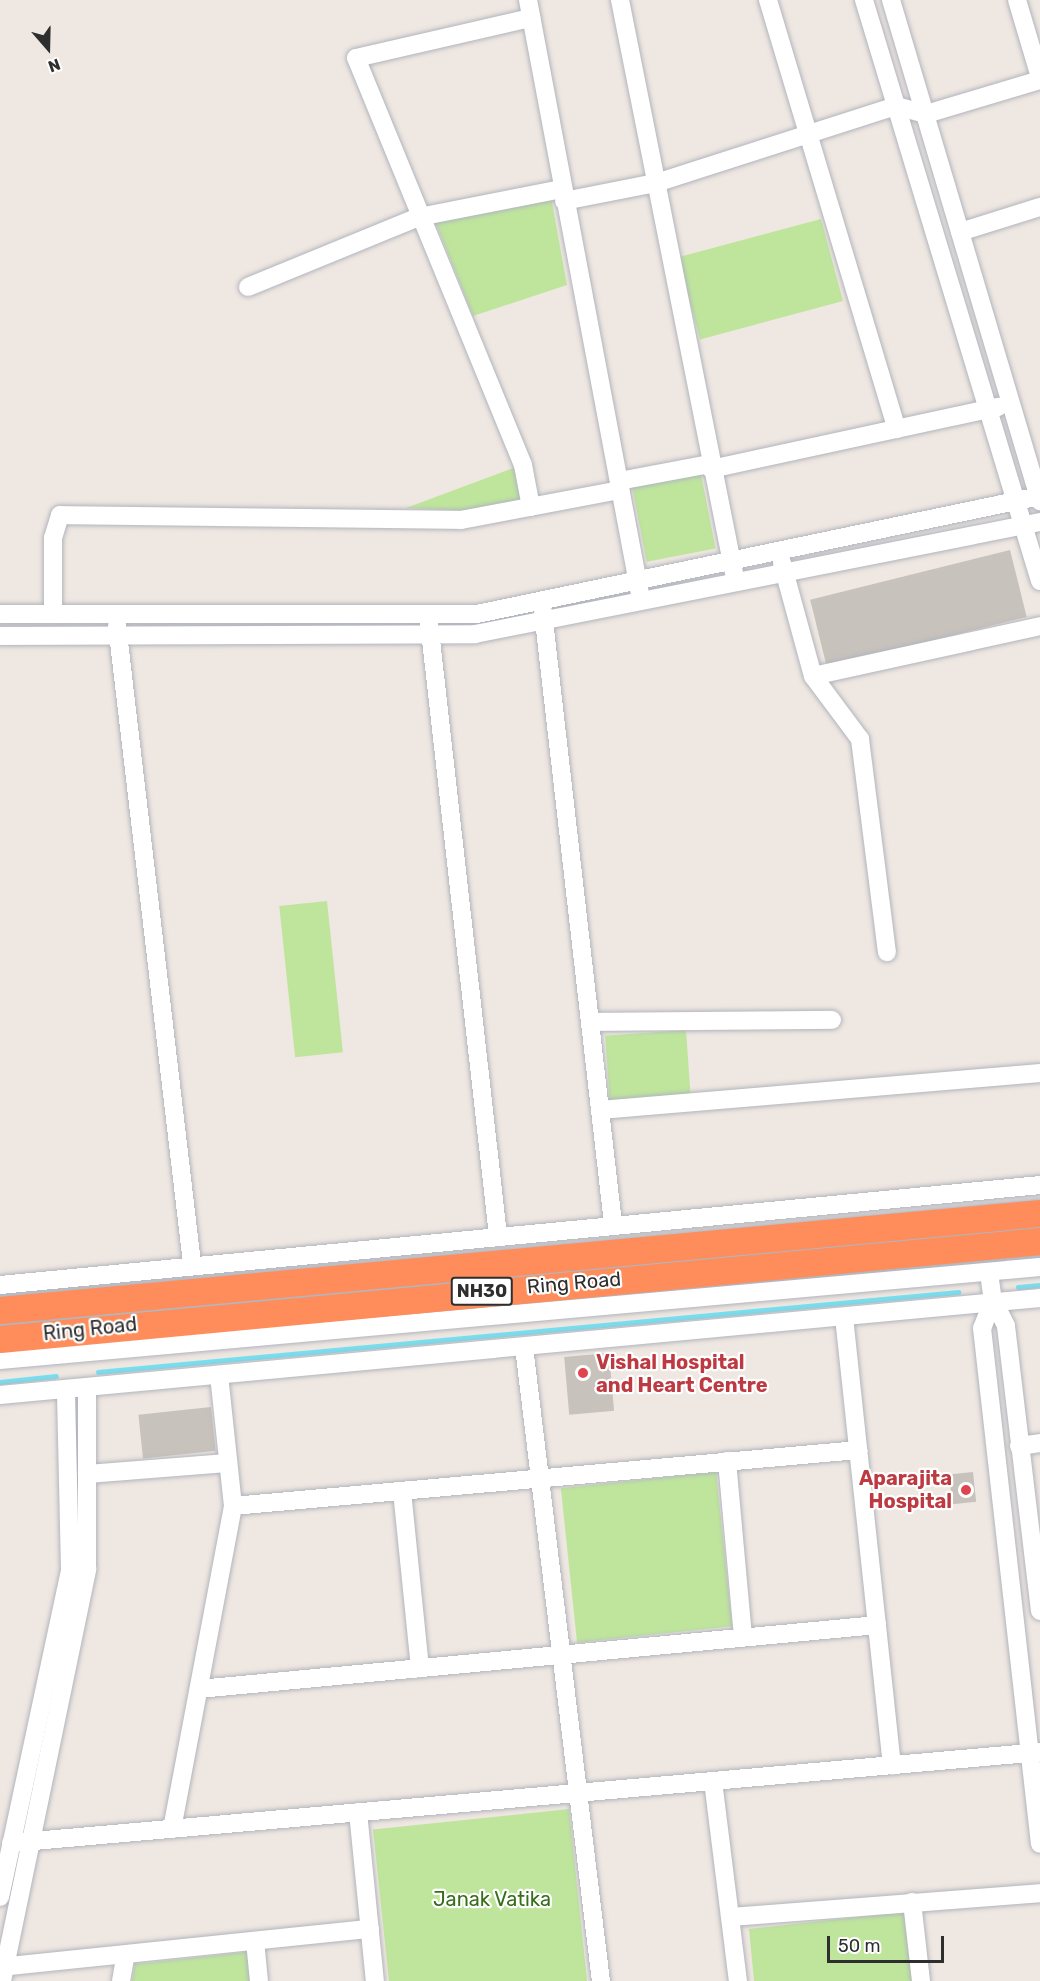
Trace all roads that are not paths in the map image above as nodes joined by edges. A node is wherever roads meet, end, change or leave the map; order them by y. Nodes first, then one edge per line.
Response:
1 (620, 0) edge
2 (768, 0) edge
3 (864, 0) edge
4 (891, 0) edge
5 (1017, 0) edge
6 (530, 9) edge
7 (1040, 79) edge
8 (896, 106) junction
9 (926, 114) junction
10 (807, 135) junction
11 (656, 183) junction
12 (563, 195) junction
13 (1040, 207) edge
14 (419, 217) junction
15 (960, 232) junction
16 (248, 287) dead end
17 (1011, 404) junction
18 (988, 409) junction
19 (897, 429) junction
20 (711, 466) junction
21 (619, 486) junction
22 (1040, 498) edge
23 (1016, 502) junction
24 (531, 507) junction
25 (1031, 523) edge
26 (779, 552) junction
27 (731, 562) junction
28 (785, 573) junction
29 (1040, 581) edge
30 (638, 582) junction
31 (736, 583) junction
32 (542, 603) junction
33 (642, 603) junction
34 (0, 614) edge
35 (53, 614) junction
36 (117, 614) junction
37 (428, 614) junction
38 (544, 624) junction
39 (1040, 626) edge
40 (431, 634) junction
41 (0, 636) edge
42 (117, 636) junction
43 (813, 676) junction
44 (887, 952) dead end
45 (832, 1020) dead end
46 (590, 1022) junction
47 (1040, 1073) edge
48 (600, 1110) junction
49 (1040, 1185) edge
50 (1040, 1213) edge
51 (613, 1224) junction
52 (498, 1235) junction
53 (1040, 1241) edge
54 (192, 1263) junction
55 (1040, 1267) edge
56 (989, 1272) junction
57 (0, 1285) edge
58 (1040, 1298) edge
59 (993, 1300) junction
60 (0, 1310) edge
61 (844, 1317) junction
62 (0, 1339) edge
63 (524, 1347) junction
64 (0, 1360) edge
65 (219, 1375) junction
66 (87, 1388) junction
67 (66, 1389) junction
68 (0, 1395) edge
69 (1040, 1443) edge
70 (1019, 1446) junction
71 (858, 1449) junction
72 (727, 1461) junction
73 (228, 1463) junction
74 (87, 1474) junction
75 (540, 1478) junction
76 (402, 1491) junction
77 (233, 1506) junction
78 (1040, 1611) edge
79 (877, 1625) junction
80 (743, 1637) junction
81 (561, 1655) junction
82 (420, 1668) junction
83 (198, 1689) junction
84 (1035, 1753) edge
85 (892, 1765) junction
86 (714, 1781) junction
87 (578, 1793) junction
88 (358, 1812) junction
89 (172, 1828) junction
90 (31, 1841) junction
91 (11, 1843) junction
92 (1040, 1844) edge
93 (1040, 1893) edge
94 (0, 1896) edge
95 (912, 1902) junction
96 (730, 1917) junction
97 (370, 1929) junction
98 (255, 1941) junction
99 (126, 1954) junction
100 (2, 1972) edge
101 (121, 1981) edge
102 (259, 1981) edge
103 (375, 1981) edge
104 (601, 1981) edge
105 (738, 1981) edge
106 (921, 1981) edge

1 - 11 street
2 - 10 street
3 - 8 street
4 - 9 street
5 - 7 street
6 - 12 street
6 - 14 street
7 - 9 street
8 - 9 street
8 - 10 street
8 - 18 street
9 - 15 street
10 - 11 street
10 - 19 street
11 - 12 street
11 - 20 street
12 - 14 street
12 - 21 street
13 - 15 street
14 - 16 street
14 - 24 street
15 - 17 street
17 - 18 street
17 - 22 street
18 - 19 street
18 - 23 street
19 - 20 street
20 - 21 street
20 - 27 street
21 - 24 street
21 - 30 street
22 - 23 street
23 - 25 street
23 - 26 street
24 - 35 street
25 - 28 street
25 - 29 street
26 - 27 street
26 - 28 street
27 - 30 street
27 - 31 street
28 - 31 street
28 - 43 street
30 - 32 street
30 - 33 street
31 - 33 street
32 - 37 street
32 - 38 street
33 - 38 street
34 - 35 street
35 - 36 street
36 - 37 street
36 - 42 street
37 - 40 street
38 - 40 street
38 - 46 street
39 - 43 street
40 - 42 street
40 - 52 street
41 - 42 street
42 - 54 street
43 - 44 street
45 - 46 street
46 - 48 street
47 - 48 street
48 - 51 street
49 - 51 street
50 - 60 highway, Ring Road / NH30
51 - 52 street
52 - 54 street
53 - 62 highway, Ring Road / NH30
54 - 57 street
55 - 56 street
56 - 59 street
56 - 64 street
58 - 59 street
59 - 61 street
59 - 70 street
59 - 84 street
61 - 63 street
61 - 71 street
63 - 65 street
63 - 75 street
65 - 66 street
65 - 73 street
66 - 67 street
66 - 74 street
67 - 68 street
67 - 91 street
69 - 70 street
70 - 78 street
71 - 72 street
71 - 79 street
72 - 75 street
72 - 80 street
73 - 74 street
73 - 77 street
74 - 90 street
75 - 76 street
75 - 81 street
76 - 77 street
76 - 82 street
77 - 83 street
79 - 80 street
79 - 85 street
80 - 81 street
81 - 82 street
81 - 87 street
82 - 83 street
83 - 89 street
84 - 85 street
84 - 92 street
85 - 86 street
86 - 87 street
86 - 96 street
87 - 88 street
87 - 104 street
88 - 89 street
88 - 97 street
89 - 90 street
90 - 91 street
90 - 100 street
91 - 94 street
93 - 95 street
95 - 96 street
95 - 106 street
96 - 105 street
97 - 98 street
97 - 103 street
98 - 99 street
98 - 102 street
99 - 100 street
99 - 101 street

